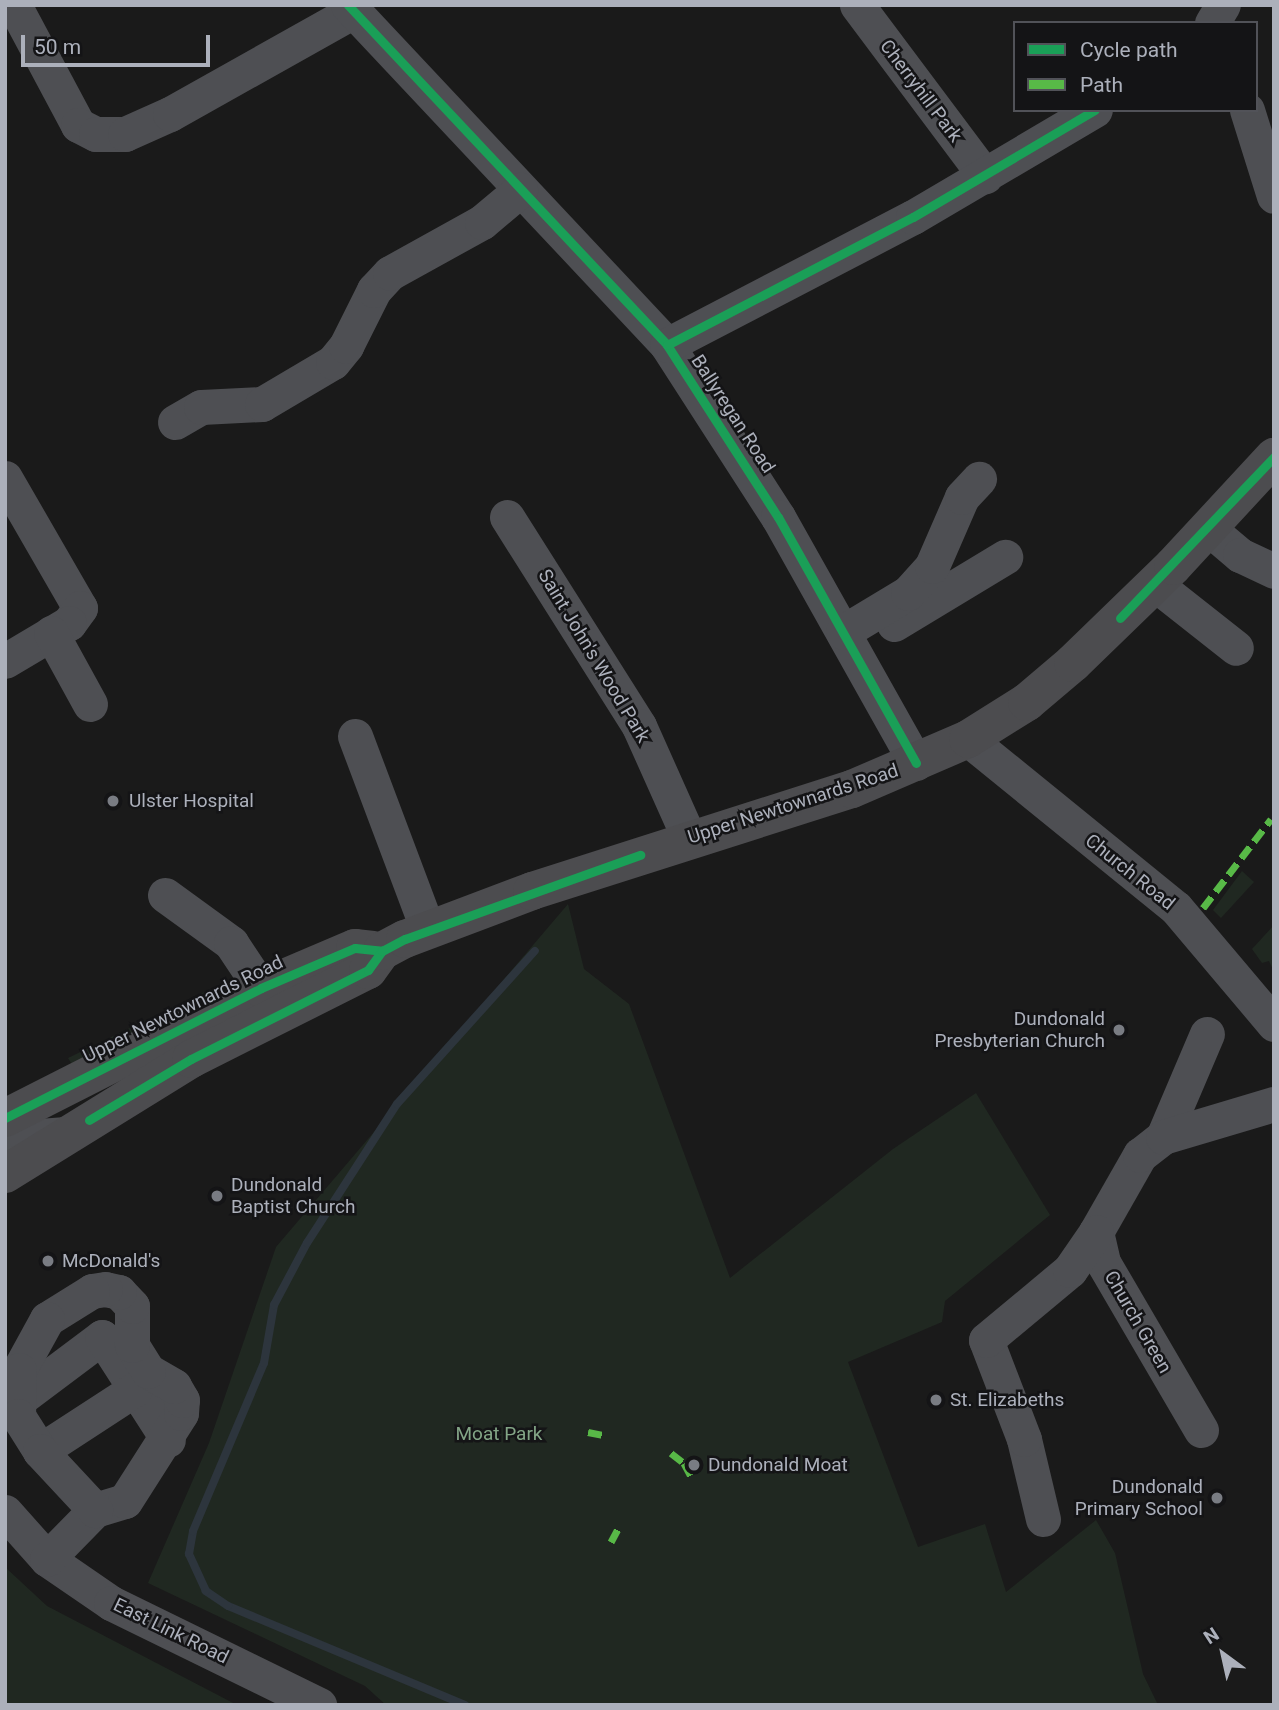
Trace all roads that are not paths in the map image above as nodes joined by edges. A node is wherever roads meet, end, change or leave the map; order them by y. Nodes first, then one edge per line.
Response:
1 (14, 5) edge
2 (857, 5) edge
3 (1202, 5) edge
4 (1223, 5) edge
5 (350, 9) edge
6 (1211, 21) edge
7 (1213, 21) edge
8 (1092, 112) edge
9 (1248, 112) edge
10 (985, 176) junction
11 (520, 190) junction
12 (1274, 197) edge
13 (667, 345) junction
14 (175, 422) dead end
15 (1274, 457) edge
16 (5, 478) edge
17 (979, 480) dead end
18 (508, 517) dead end
19 (1208, 528) junction
20 (1005, 557) dead end
21 (1274, 571) edge
22 (1155, 584) junction
23 (51, 633) junction
24 (848, 640) junction
25 (1236, 648) dead end
26 (5, 661) edge
27 (90, 704) dead end
28 (353, 730) dead end
29 (968, 739) junction
30 (916, 764) junction
31 (689, 838) junction
32 (165, 895) dead end
33 (428, 930) junction
34 (382, 951) junction
35 (261, 988) junction
36 (1274, 1024) edge
37 (1207, 1034) dead end
38 (1274, 1104) edge
39 (5, 1118) edge
40 (1163, 1137) junction
41 (13, 1161) edge
42 (5, 1195) edge
43 (1096, 1232) junction
44 (135, 1389) junction
45 (18, 1400) junction
46 (1201, 1430) dead end
47 (168, 1440) junction
48 (40, 1451) junction
49 (95, 1510) junction
50 (5, 1513) edge
51 (1043, 1518) dead end
52 (47, 1559) junction
53 (318, 1705) edge

1 - 5 street
2 - 10 street, Cherryhill Park
3 - 6 street
4 - 7 street
5 - 11 street, Ballyregan Road
8 - 10 street
9 - 12 street
10 - 13 street
11 - 13 street, Ballyregan Road
11 - 14 street
13 - 24 street, Ballyregan Road
15 - 19 highway, Upper Newtownards Road
16 - 23 street
17 - 24 street
18 - 31 street, Saint John's Wood Park
19 - 21 street
19 - 22 highway, Upper Newtownards Road
20 - 24 street
22 - 25 street
22 - 29 highway, Upper Newtownards Road
23 - 26 street
23 - 27 street
24 - 30 street, Ballyregan Road
28 - 33 street
29 - 30 highway, Upper Newtownards Road
29 - 36 street, Church Road
30 - 31 highway, Upper Newtownards Road
31 - 33 highway, Upper Newtownards Road
32 - 35 street
33 - 34 highway, Upper Newtownards Road
34 - 35 highway, Upper Newtownards Road
34 - 41 highway, Upper Newtownards Road
35 - 39 highway, Upper Newtownards Road
37 - 40 street
38 - 40 street
40 - 43 street
41 - 42 street
43 - 46 street, Church Green
43 - 51 street
44 - 45 street
44 - 47 street
44 - 48 street
45 - 47 street
45 - 48 street
47 - 49 street
48 - 49 street
49 - 52 street
50 - 52 street, East Link Road
52 - 53 street, East Link Road

